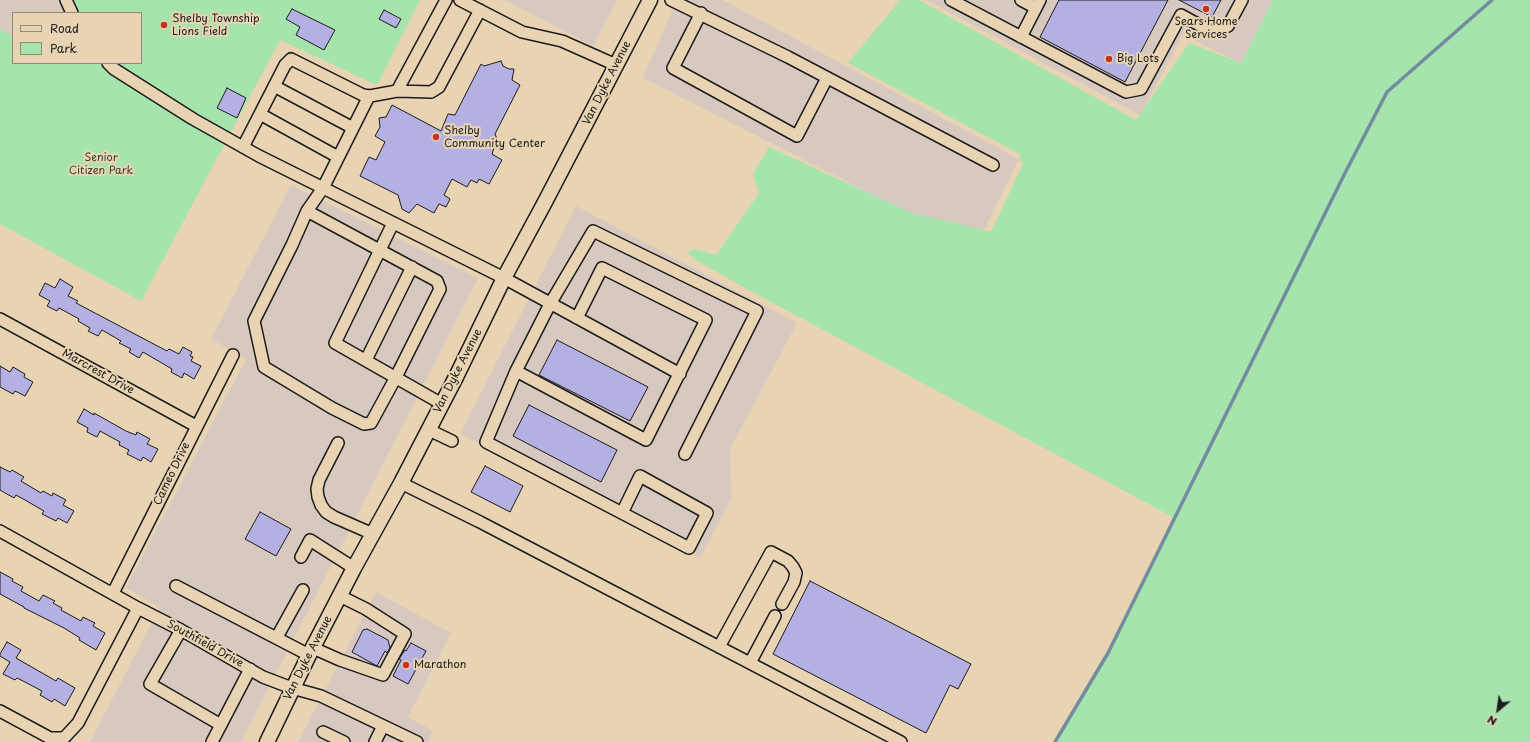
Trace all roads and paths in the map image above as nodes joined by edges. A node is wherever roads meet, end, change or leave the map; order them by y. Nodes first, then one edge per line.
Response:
1 (66, 0) edge
2 (446, 0) edge
3 (460, 0) edge
4 (650, 0) edge
5 (672, 0) edge
6 (950, 0) edge
7 (1020, 0) edge
8 (1242, 0) edge
9 (1038, 4) edge
10 (480, 10) junction
11 (72, 12) edge
12 (701, 14) junction
13 (1021, 38) junction
14 (109, 64) edge
15 (616, 65) junction
16 (827, 78) junction
17 (274, 86) junction
18 (397, 91) junction
19 (369, 96) junction
20 (260, 114) junction
21 (353, 128) junction
22 (243, 147) junction
23 (338, 157) junction
24 (993, 165) dead end
25 (323, 188) junction
26 (307, 211) junction
27 (393, 223) junction
28 (380, 251) junction
29 (412, 267) junction
30 (504, 278) junction
31 (550, 304) junction
32 (577, 318) junction
33 (0, 319) edge
34 (233, 355) dead end
35 (366, 360) junction
36 (516, 371) junction
37 (680, 374) junction
38 (396, 377) junction
39 (442, 404) junction
40 (196, 426) junction
41 (429, 430) junction
42 (452, 442) dead end
43 (338, 443) dead end
44 (685, 454) dead end
45 (401, 483) junction
46 (622, 513) junction
47 (0, 531) edge
48 (373, 534) junction
49 (301, 557) dead end
50 (354, 568) junction
51 (176, 586) dead end
52 (303, 590) dead end
53 (113, 593) junction
54 (340, 596) junction
55 (782, 604) dead end
56 (138, 608) junction
57 (775, 616) dead end
58 (181, 630) junction
59 (277, 637) junction
60 (719, 647) junction
61 (311, 651) junction
62 (750, 663) junction
63 (250, 669) junction
64 (292, 688) junction
65 (0, 711) edge
66 (221, 725) junction
67 (383, 726) junction
68 (323, 732) dead end
69 (212, 742) edge
70 (267, 742) edge
71 (344, 742) edge
72 (375, 742) edge
73 (417, 742) edge
74 (901, 742) edge

1 - 11 street
2 - 18 street
3 - 10 street
4 - 15 main road, Van Dyke Avenue
5 - 12 street
6 - 13 street
7 - 9 street
8 - 13 street
9 - 13 street
10 - 15 street
10 - 18 street
12 - 16 street
12 - 16 street
14 - 22 street
15 - 30 main road, Van Dyke Avenue
16 - 24 street
17 - 19 street
17 - 20 street
17 - 21 street
18 - 19 street
19 - 21 street
20 - 22 street
20 - 23 street
21 - 23 street
22 - 25 street
23 - 25 street
25 - 26 street
25 - 27 street
26 - 28 street
26 - 38 street
27 - 28 street
27 - 30 street
28 - 29 street
28 - 35 street
29 - 35 street
29 - 38 street
30 - 31 street
30 - 39 main road, Van Dyke Avenue
31 - 32 street
31 - 36 street
31 - 44 street
32 - 37 street
32 - 37 street
33 - 40 street, Marcrest Drive
34 - 40 street, Cameo Drive
35 - 38 street
36 - 37 street
36 - 46 street
38 - 39 street
39 - 41 main road, Van Dyke Avenue
40 - 53 street, Cameo Drive
41 - 42 street
41 - 45 main road, Van Dyke Avenue
43 - 48 street
45 - 48 main road, Van Dyke Avenue
45 - 60 street
46 - 46 street
47 - 53 street, Southfield Drive
48 - 50 main road, Van Dyke Avenue
49 - 50 street
50 - 54 main road, Van Dyke Avenue
51 - 59 street
52 - 59 street
53 - 56 street, Southfield Drive
54 - 61 main road, Van Dyke Avenue
54 - 61 street
55 - 60 street
56 - 58 street, Southfield Drive
56 - 65 street
57 - 62 street
58 - 63 street, Southfield Drive
58 - 66 street
59 - 61 street
60 - 62 street
61 - 64 main road, Van Dyke Avenue
62 - 74 street
63 - 64 street, Southfield Drive
63 - 66 street
64 - 67 street, Southfield Drive
64 - 70 main road, Van Dyke Avenue
66 - 69 street
67 - 72 street
67 - 73 street, Southfield Drive
68 - 71 street

